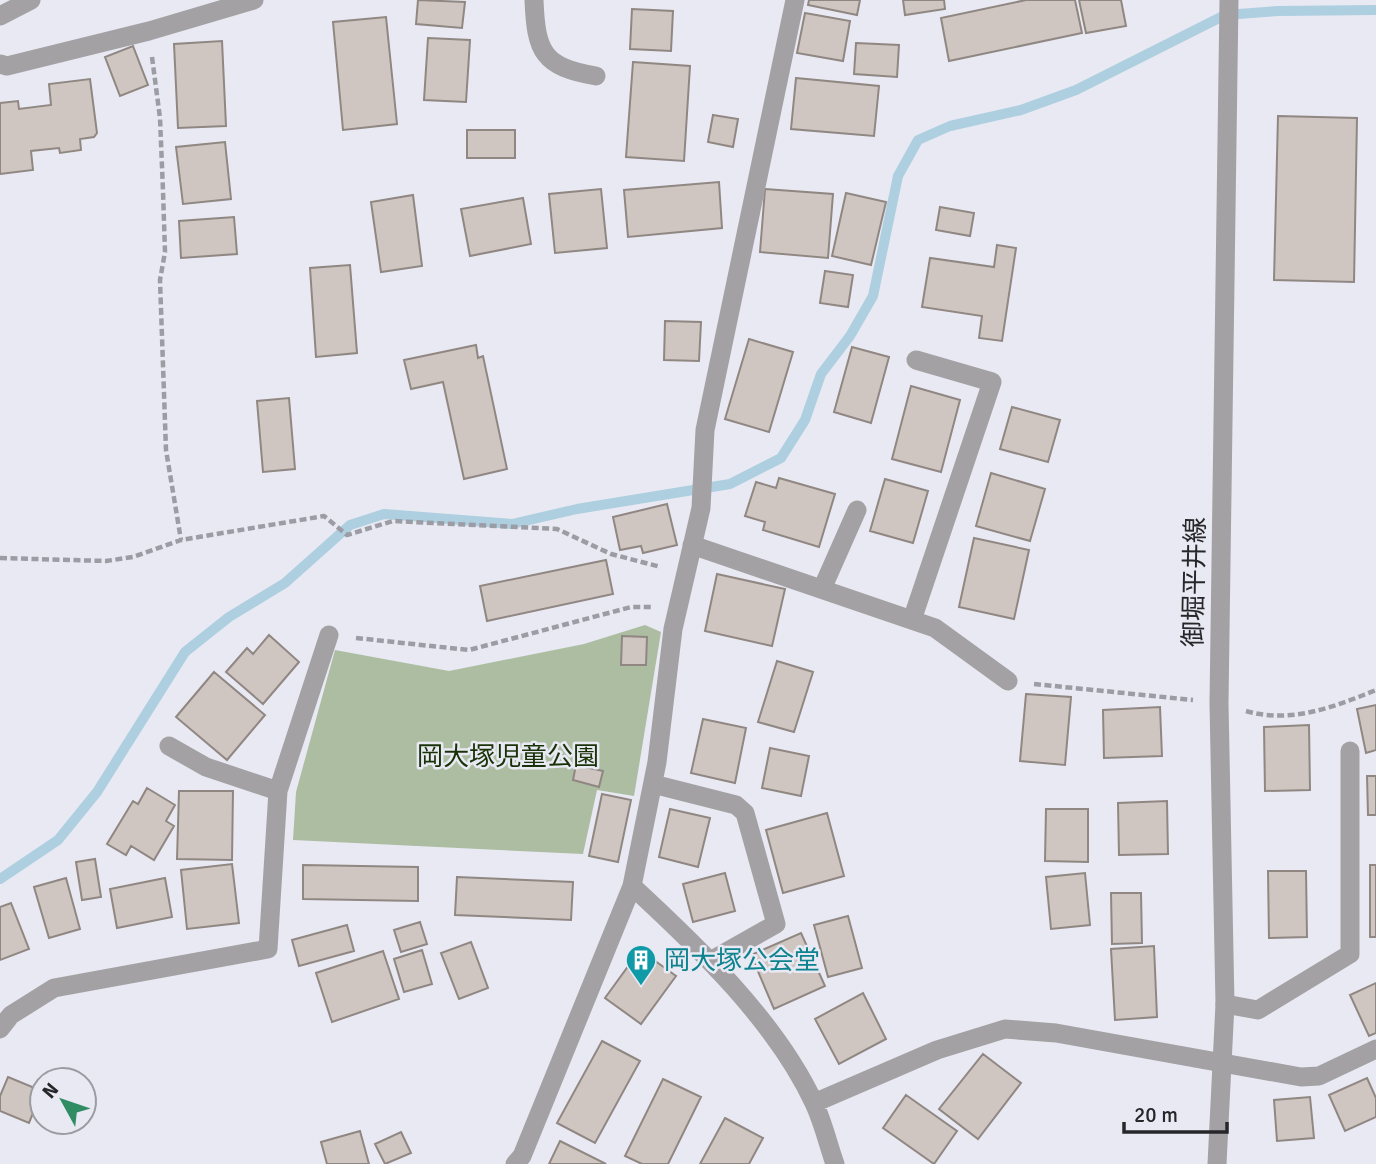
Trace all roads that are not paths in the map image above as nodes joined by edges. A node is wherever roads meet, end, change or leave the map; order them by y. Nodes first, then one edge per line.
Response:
1 (31, 0) edge
2 (254, 0) edge
3 (534, 0) edge
4 (795, 0) edge
5 (1228, 0) edge
6 (0, 16) edge
7 (0, 64) edge
8 (596, 76) dead end
9 (916, 360) dead end
10 (857, 510) dead end
11 (692, 545) junction
12 (822, 589) junction
13 (912, 620) junction
14 (329, 635) road end
15 (1008, 681) dead end
16 (169, 746) dead end
17 (1350, 751) dead end
18 (653, 784) junction
19 (278, 791) junction
20 (632, 886) junction
21 (712, 960) junction
22 (1225, 1004) junction
23 (0, 1029) edge
24 (1376, 1049) edge
25 (1222, 1062) junction
26 (814, 1103) junction
27 (834, 1161) edge
28 (515, 1164) edge
29 (853, 1164) edge
30 (1217, 1164) edge

1 - 6 street
2 - 7 street
3 - 8 street
4 - 11 street
5 - 22 street, 御堀平井線
9 - 13 street
10 - 12 street
11 - 12 street
11 - 18 street
12 - 13 street
13 - 15 street
14 - 19 street
16 - 19 street
17 - 22 street
18 - 20 street
18 - 21 street
19 - 23 street
20 - 21 street
20 - 28 street
21 - 26 street
22 - 25 street, 御堀平井線
24 - 25 street
25 - 26 street
25 - 30 street, 御堀平井線
26 - 27 street
27 - 29 street

